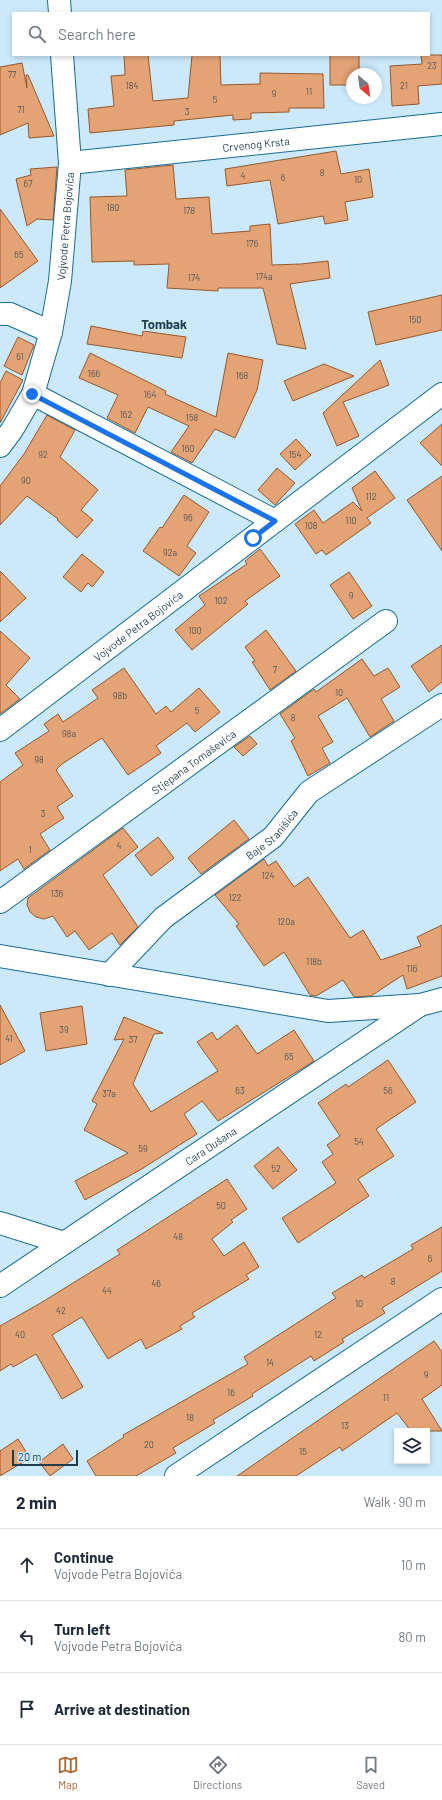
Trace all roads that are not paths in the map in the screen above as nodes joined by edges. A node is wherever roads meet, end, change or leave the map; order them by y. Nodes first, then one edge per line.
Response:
1 (59, 0) edge
2 (60, 12) edge
3 (62, 56) edge
4 (442, 124) edge
5 (70, 163) junction
6 (0, 314) edge
7 (51, 332) junction
8 (32, 394) junction
9 (442, 394) edge
10 (0, 446) edge
11 (275, 521) junction
12 (386, 621) dead end
13 (442, 705) edge
14 (0, 730) edge
15 (0, 902) edge
16 (0, 956) edge
17 (108, 975) junction
18 (442, 999) edge
19 (420, 1005) junction
20 (0, 1223) edge
21 (64, 1243) junction
22 (0, 1286) edge
23 (442, 1299) edge
24 (176, 1476) edge

1 - 2 street
3 - 5 street, Vojvode Petra Bojovića
4 - 5 street, Crvenog Krsta
5 - 7 street, Vojvode Petra Bojovića
6 - 7 street
7 - 8 street, Vojvode Petra Bojovića
8 - 10 street, Vojvode Petra Bojovića
8 - 11 street
9 - 11 street, Vojvode Petra Bojovića
11 - 14 street, Vojvode Petra Bojovića
12 - 15 street, Stjepana Tomaševića
13 - 17 street, Baje Stanišića
16 - 17 street
17 - 19 street
18 - 19 street
19 - 21 street, Cara Dušana
20 - 21 street
21 - 22 street, Cara Dušana
23 - 24 street

